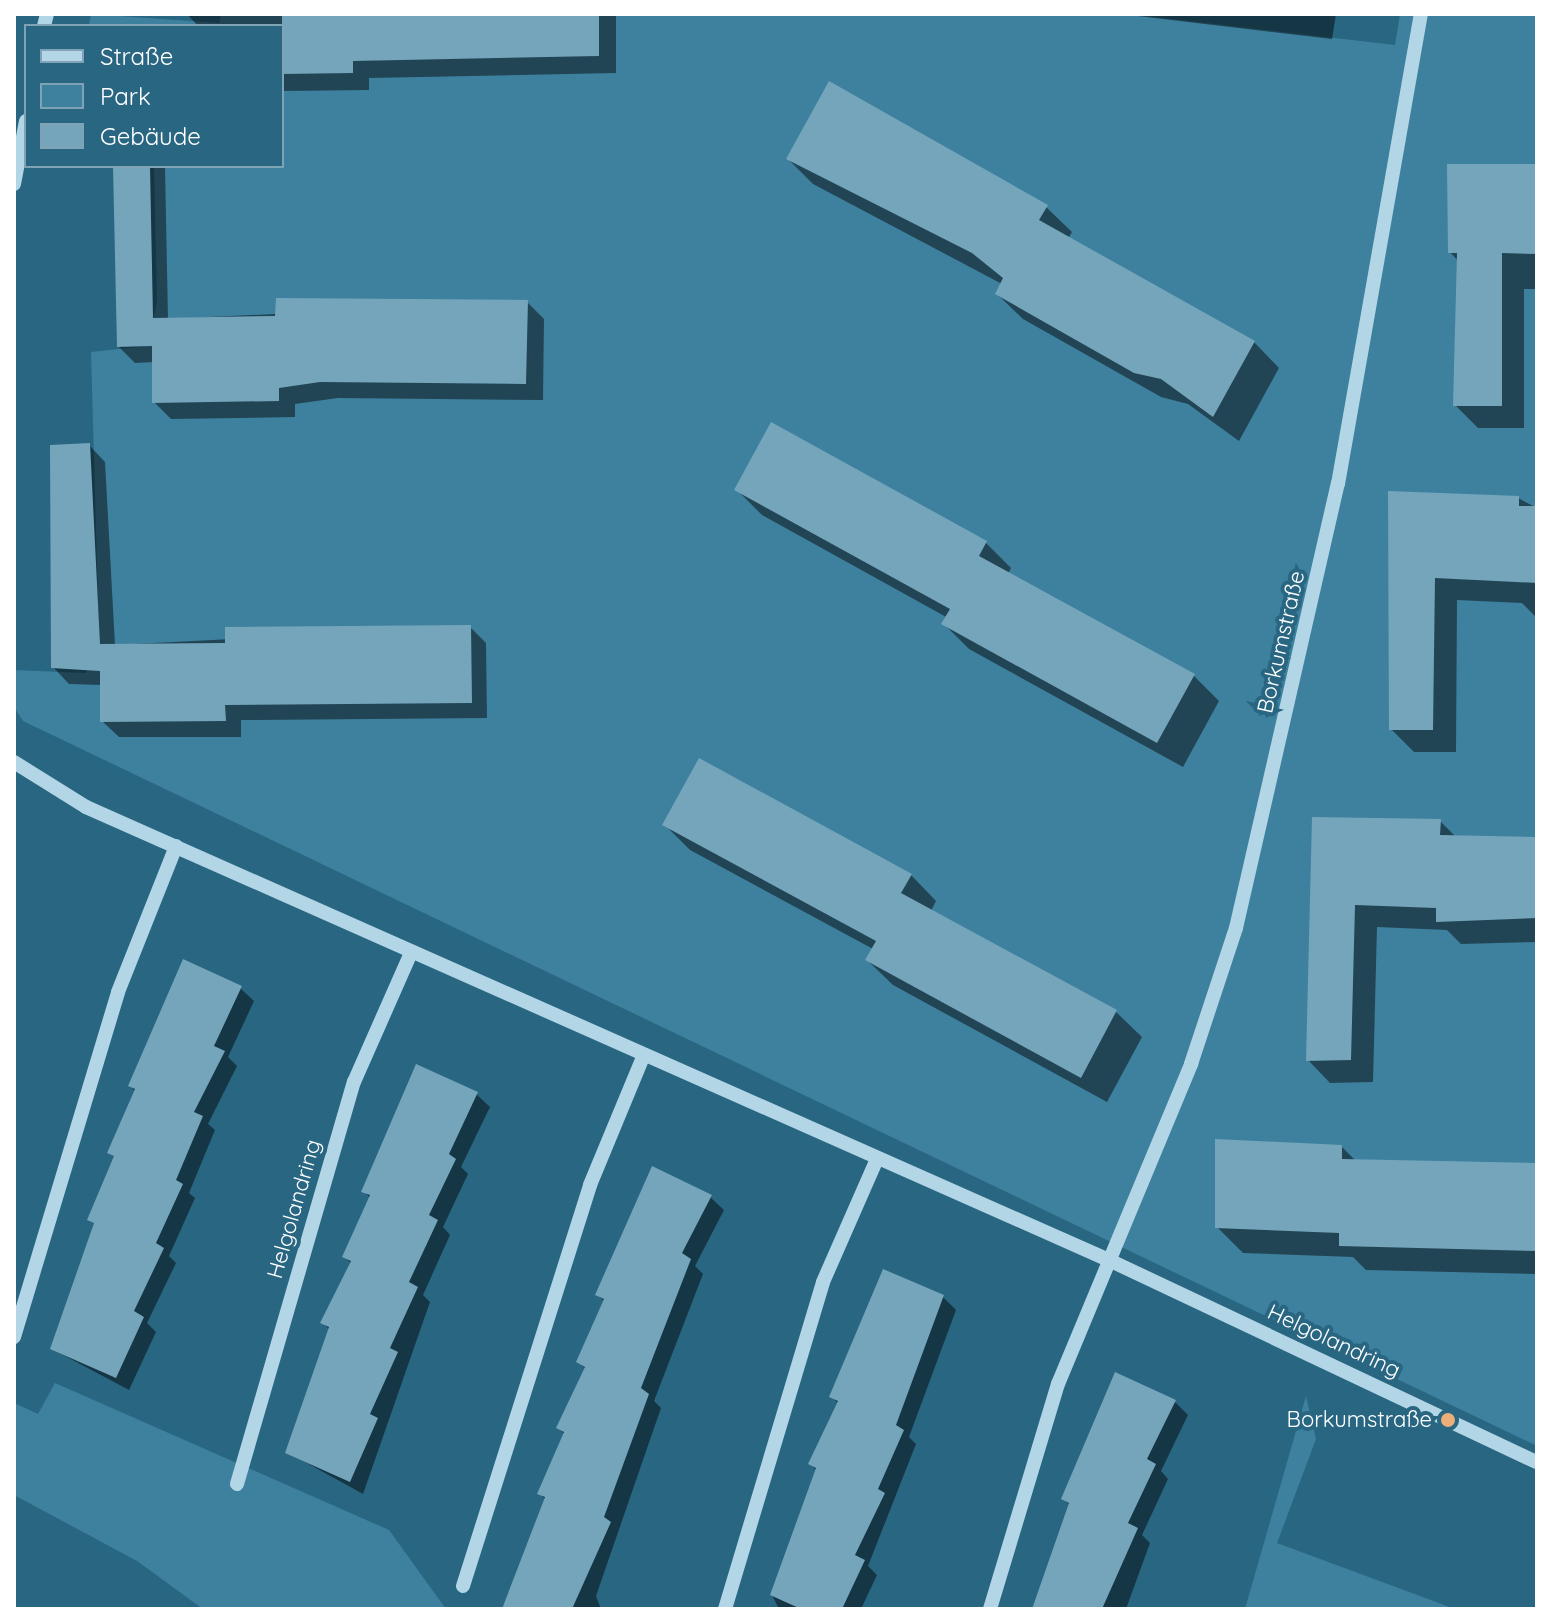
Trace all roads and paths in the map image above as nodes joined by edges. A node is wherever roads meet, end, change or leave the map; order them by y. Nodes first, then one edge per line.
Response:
1 (1421, 14) edge
2 (24, 132) edge
3 (14, 184) edge
4 (14, 762) edge
5 (176, 846) junction
6 (411, 953) junction
7 (643, 1057) junction
8 (877, 1159) junction
9 (1111, 1261) junction
10 (14, 1337) edge
11 (1537, 1462) edge
12 (237, 1484) dead end
13 (463, 1586) dead end
14 (725, 1609) edge
15 (990, 1609) edge

1 - 9 street, Borkumstraße
2 - 3 street
4 - 5 street, Helgolandring
5 - 6 street, Helgolandring
5 - 10 street
6 - 7 street, Helgolandring
6 - 12 street, Helgolandring
7 - 8 street, Helgolandring
7 - 13 street
8 - 9 street, Helgolandring
8 - 14 street
9 - 11 street, Helgolandring
9 - 15 street

